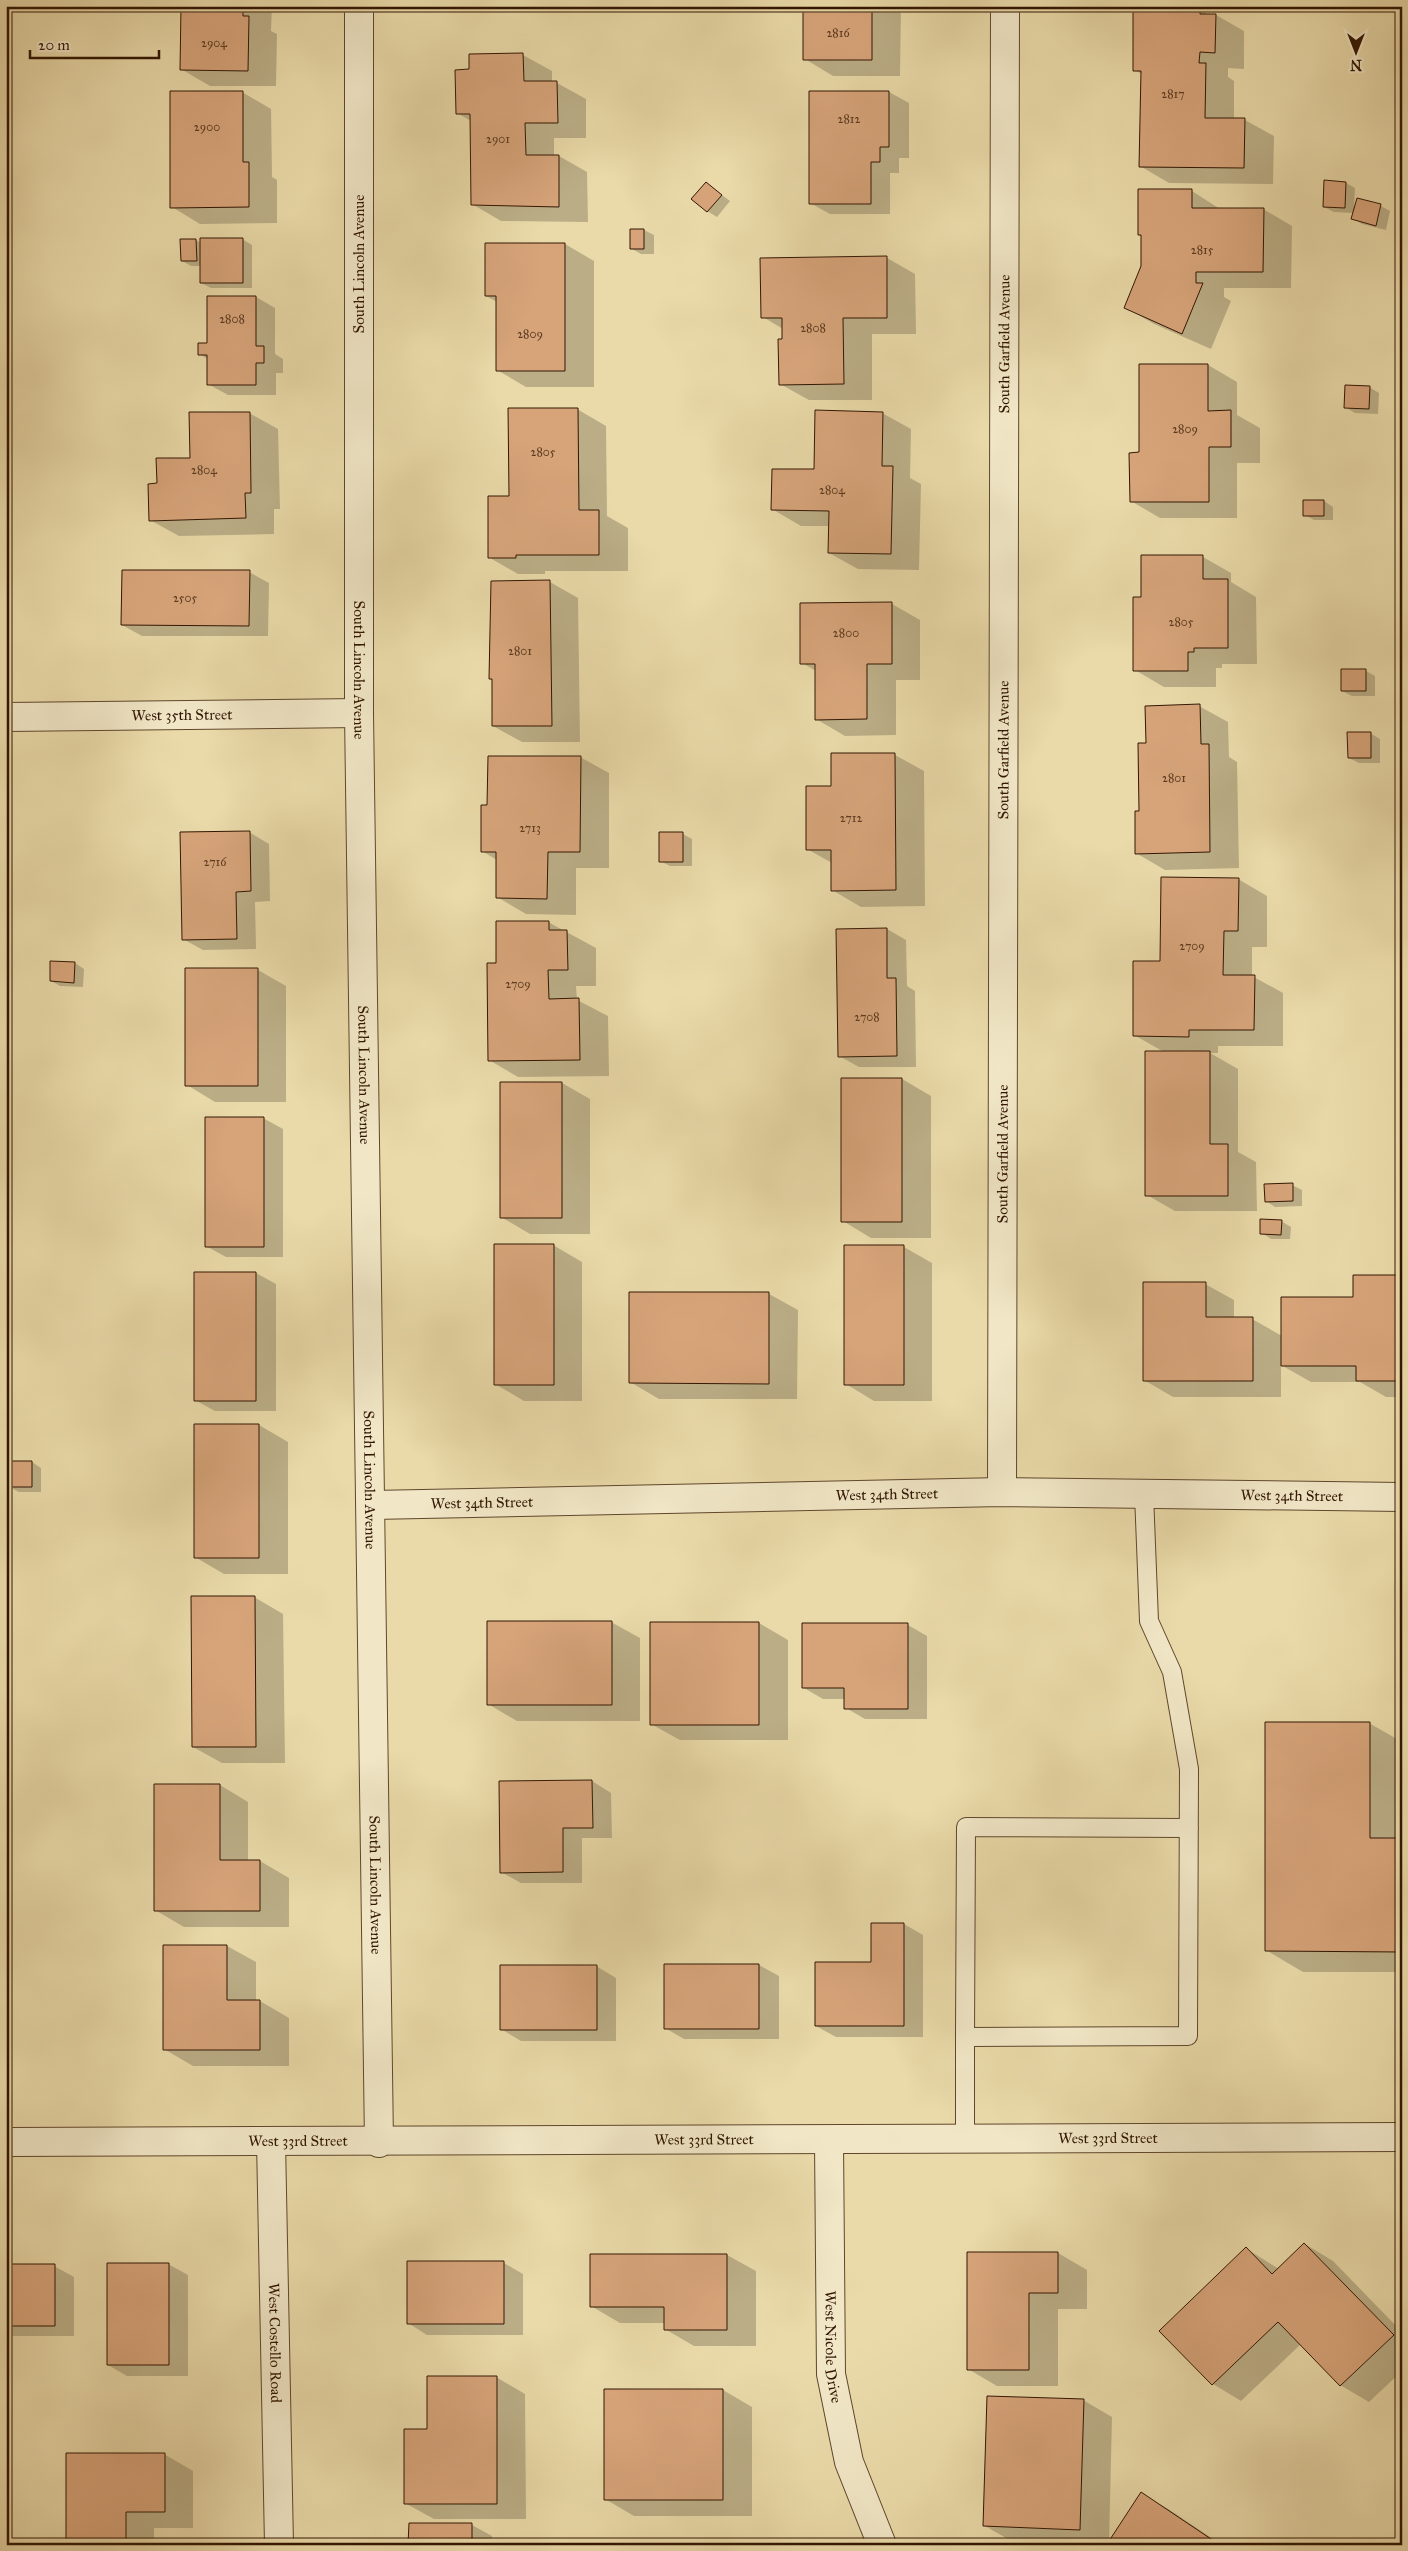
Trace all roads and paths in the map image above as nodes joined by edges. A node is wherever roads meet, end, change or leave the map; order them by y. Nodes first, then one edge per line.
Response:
1 (359, 6) edge
2 (1006, 6) edge
3 (359, 713) junction
4 (6, 717) edge
5 (1002, 1492) junction
6 (1144, 1494) junction
7 (1402, 1497) edge
8 (372, 1505) junction
9 (1189, 1828) junction
10 (965, 2037) junction
11 (1402, 2137) edge
12 (965, 2140) junction
13 (271, 2141) junction
14 (829, 2141) junction
15 (6, 2142) edge
16 (379, 2142) junction
17 (280, 2545) edge
18 (882, 2545) edge

1 - 3 street, South Lincoln Avenue
2 - 5 street, South Garfield Avenue
3 - 4 street, West 35th Street
3 - 8 street, South Lincoln Avenue
5 - 6 street, West 34th Street
5 - 8 street, West 34th Street
6 - 7 street, West 34th Street
6 - 9 lane
8 - 16 street, South Lincoln Avenue
9 - 10 lane
9 - 10 lane
10 - 12 lane
11 - 12 street, West 33rd Street
12 - 14 street, West 33rd Street
13 - 15 street, West 33rd Street
13 - 16 street, West 33rd Street
13 - 17 street, West Costello Road
14 - 16 street, West 33rd Street
14 - 18 street, West Nicole Drive

